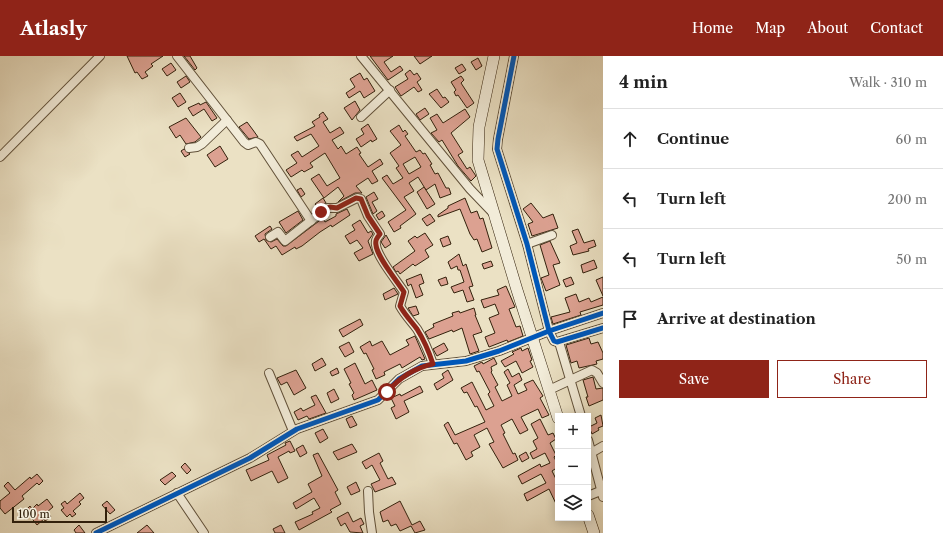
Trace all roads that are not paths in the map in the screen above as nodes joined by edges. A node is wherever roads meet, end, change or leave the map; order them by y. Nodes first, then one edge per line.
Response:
1 (100, 56) edge
2 (178, 56) edge
3 (361, 56) edge
4 (494, 56) edge
5 (514, 56) edge
6 (390, 90) junction
7 (361, 117) dead end
8 (227, 120) junction
9 (189, 148) dead end
10 (0, 157) edge
11 (495, 215) junction
12 (311, 221) junction
13 (552, 235) dead end
14 (270, 237) dead end
15 (527, 244) junction
16 (603, 313) edge
17 (603, 328) edge
18 (552, 336) junction
19 (533, 338) junction
20 (433, 364) junction
21 (269, 373) dead end
22 (570, 382) junction
23 (603, 383) edge
24 (552, 389) junction
25 (557, 413) edge
26 (580, 413) edge
27 (293, 430) junction
28 (603, 446) edge
29 (591, 453) joint
30 (368, 491) dead end
31 (602, 492) edge
32 (177, 493) junction
33 (591, 495) edge
34 (590, 521) edge
35 (96, 533) edge
36 (204, 533) edge
37 (372, 533) edge
38 (594, 533) edge

1 - 10 street
2 - 8 street
3 - 6 street
4 - 11 main road
5 - 15 street
6 - 7 street
6 - 11 street
8 - 9 street
8 - 12 street
11 - 19 main road
12 - 14 street
12 - 20 street
13 - 15 street
15 - 18 street
16 - 18 street
17 - 18 street
18 - 19 street
18 - 22 street
19 - 20 street
19 - 24 main road
20 - 27 street
21 - 27 street
22 - 23 street
22 - 24 street
22 - 26 street
24 - 25 main road
27 - 32 street
28 - 29 street
29 - 31 street
30 - 37 street
31 - 33 street
32 - 35 street
32 - 36 street
34 - 38 main road

